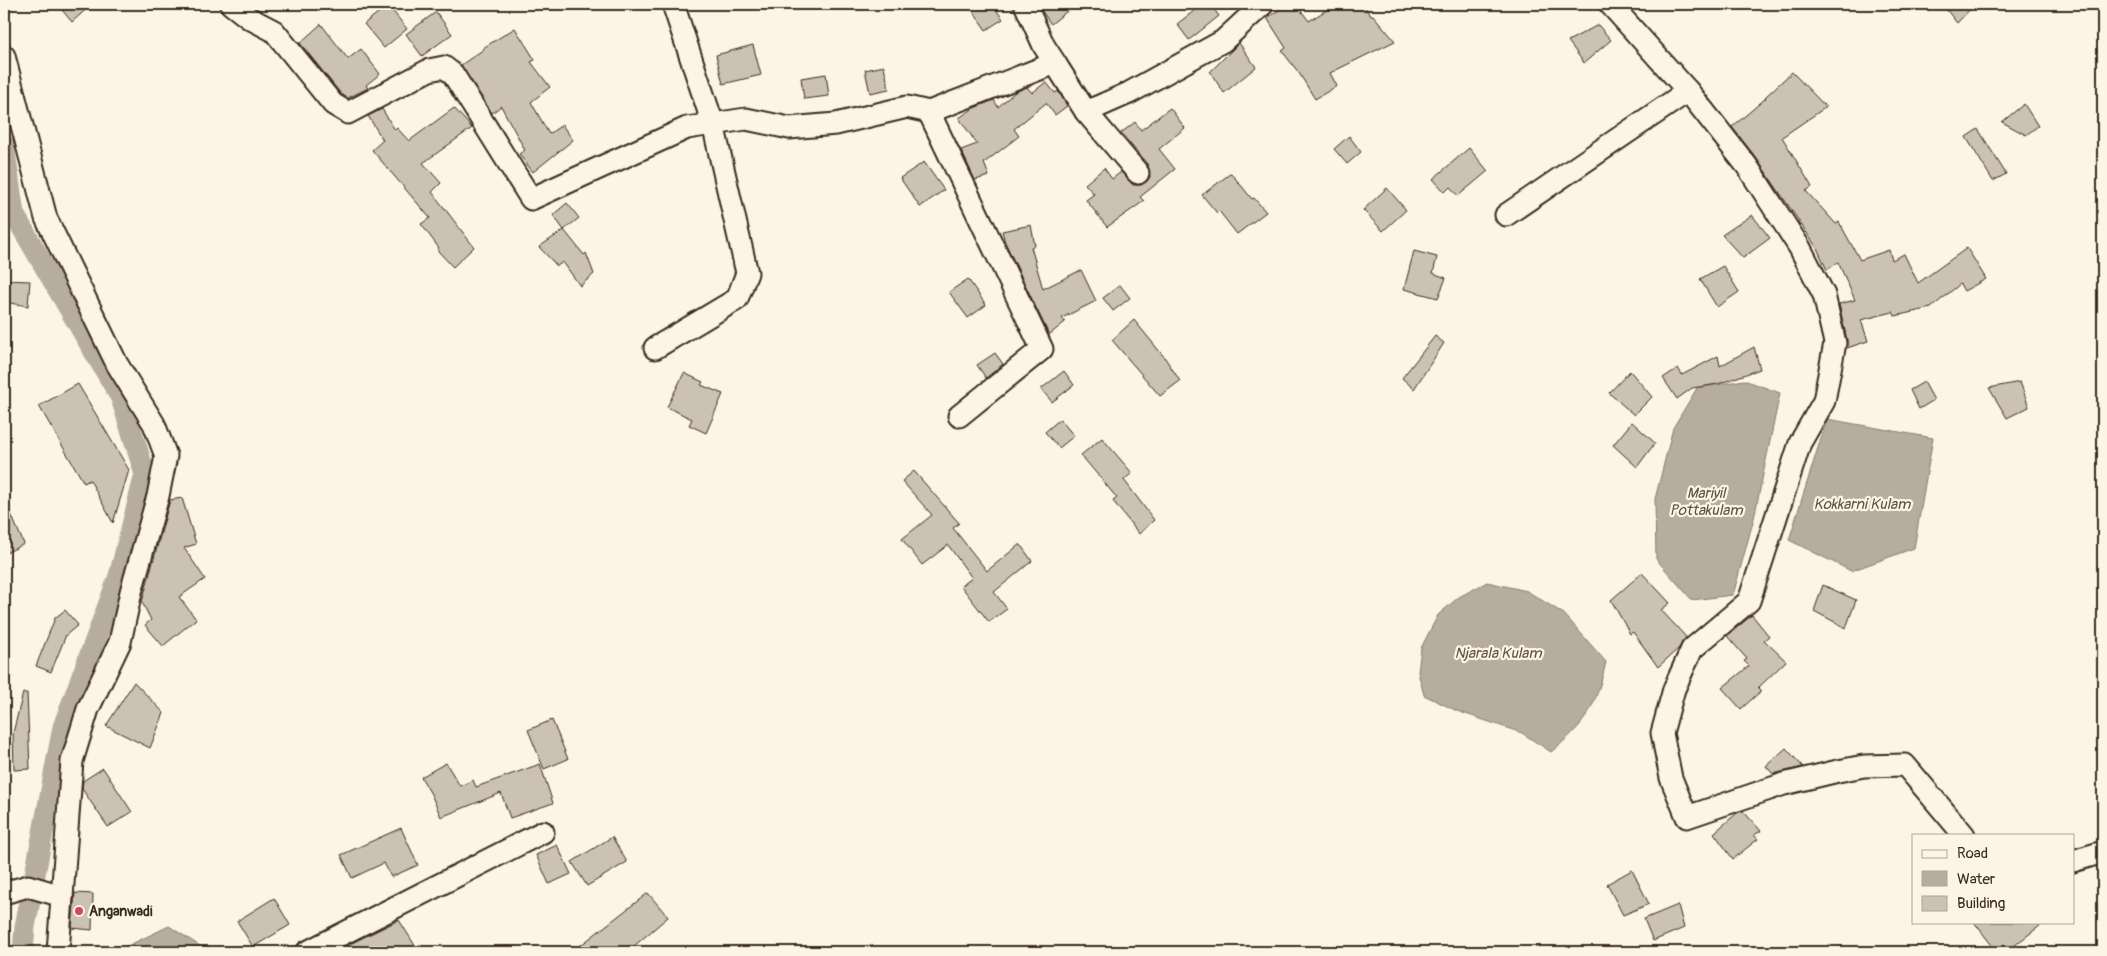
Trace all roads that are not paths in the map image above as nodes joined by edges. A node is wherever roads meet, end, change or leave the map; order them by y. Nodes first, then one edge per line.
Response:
1 (231, 4) edge
2 (673, 4) edge
3 (1025, 4) edge
4 (1264, 4) edge
5 (1610, 4) edge
6 (4, 56) edge
7 (1055, 63) junction
8 (1688, 91) junction
9 (929, 112) junction
10 (1086, 112) junction
11 (713, 124) junction
12 (1138, 172) dead end
13 (1506, 215) dead end
14 (655, 348) dead end
15 (959, 416) dead end
16 (543, 832) dead end
17 (1963, 834) edge
18 (2103, 852) edge
19 (2074, 861) edge
20 (4, 893) edge
21 (62, 896) junction
22 (58, 952) edge
23 (307, 952) edge

1 - 11 street
2 - 11 street
3 - 7 street
4 - 10 street
5 - 8 street
6 - 21 street
7 - 9 street
7 - 10 street
8 - 13 street
8 - 17 street
9 - 11 street
9 - 15 street
10 - 12 street
11 - 14 street
16 - 23 street
18 - 19 street
20 - 21 street
21 - 22 street

